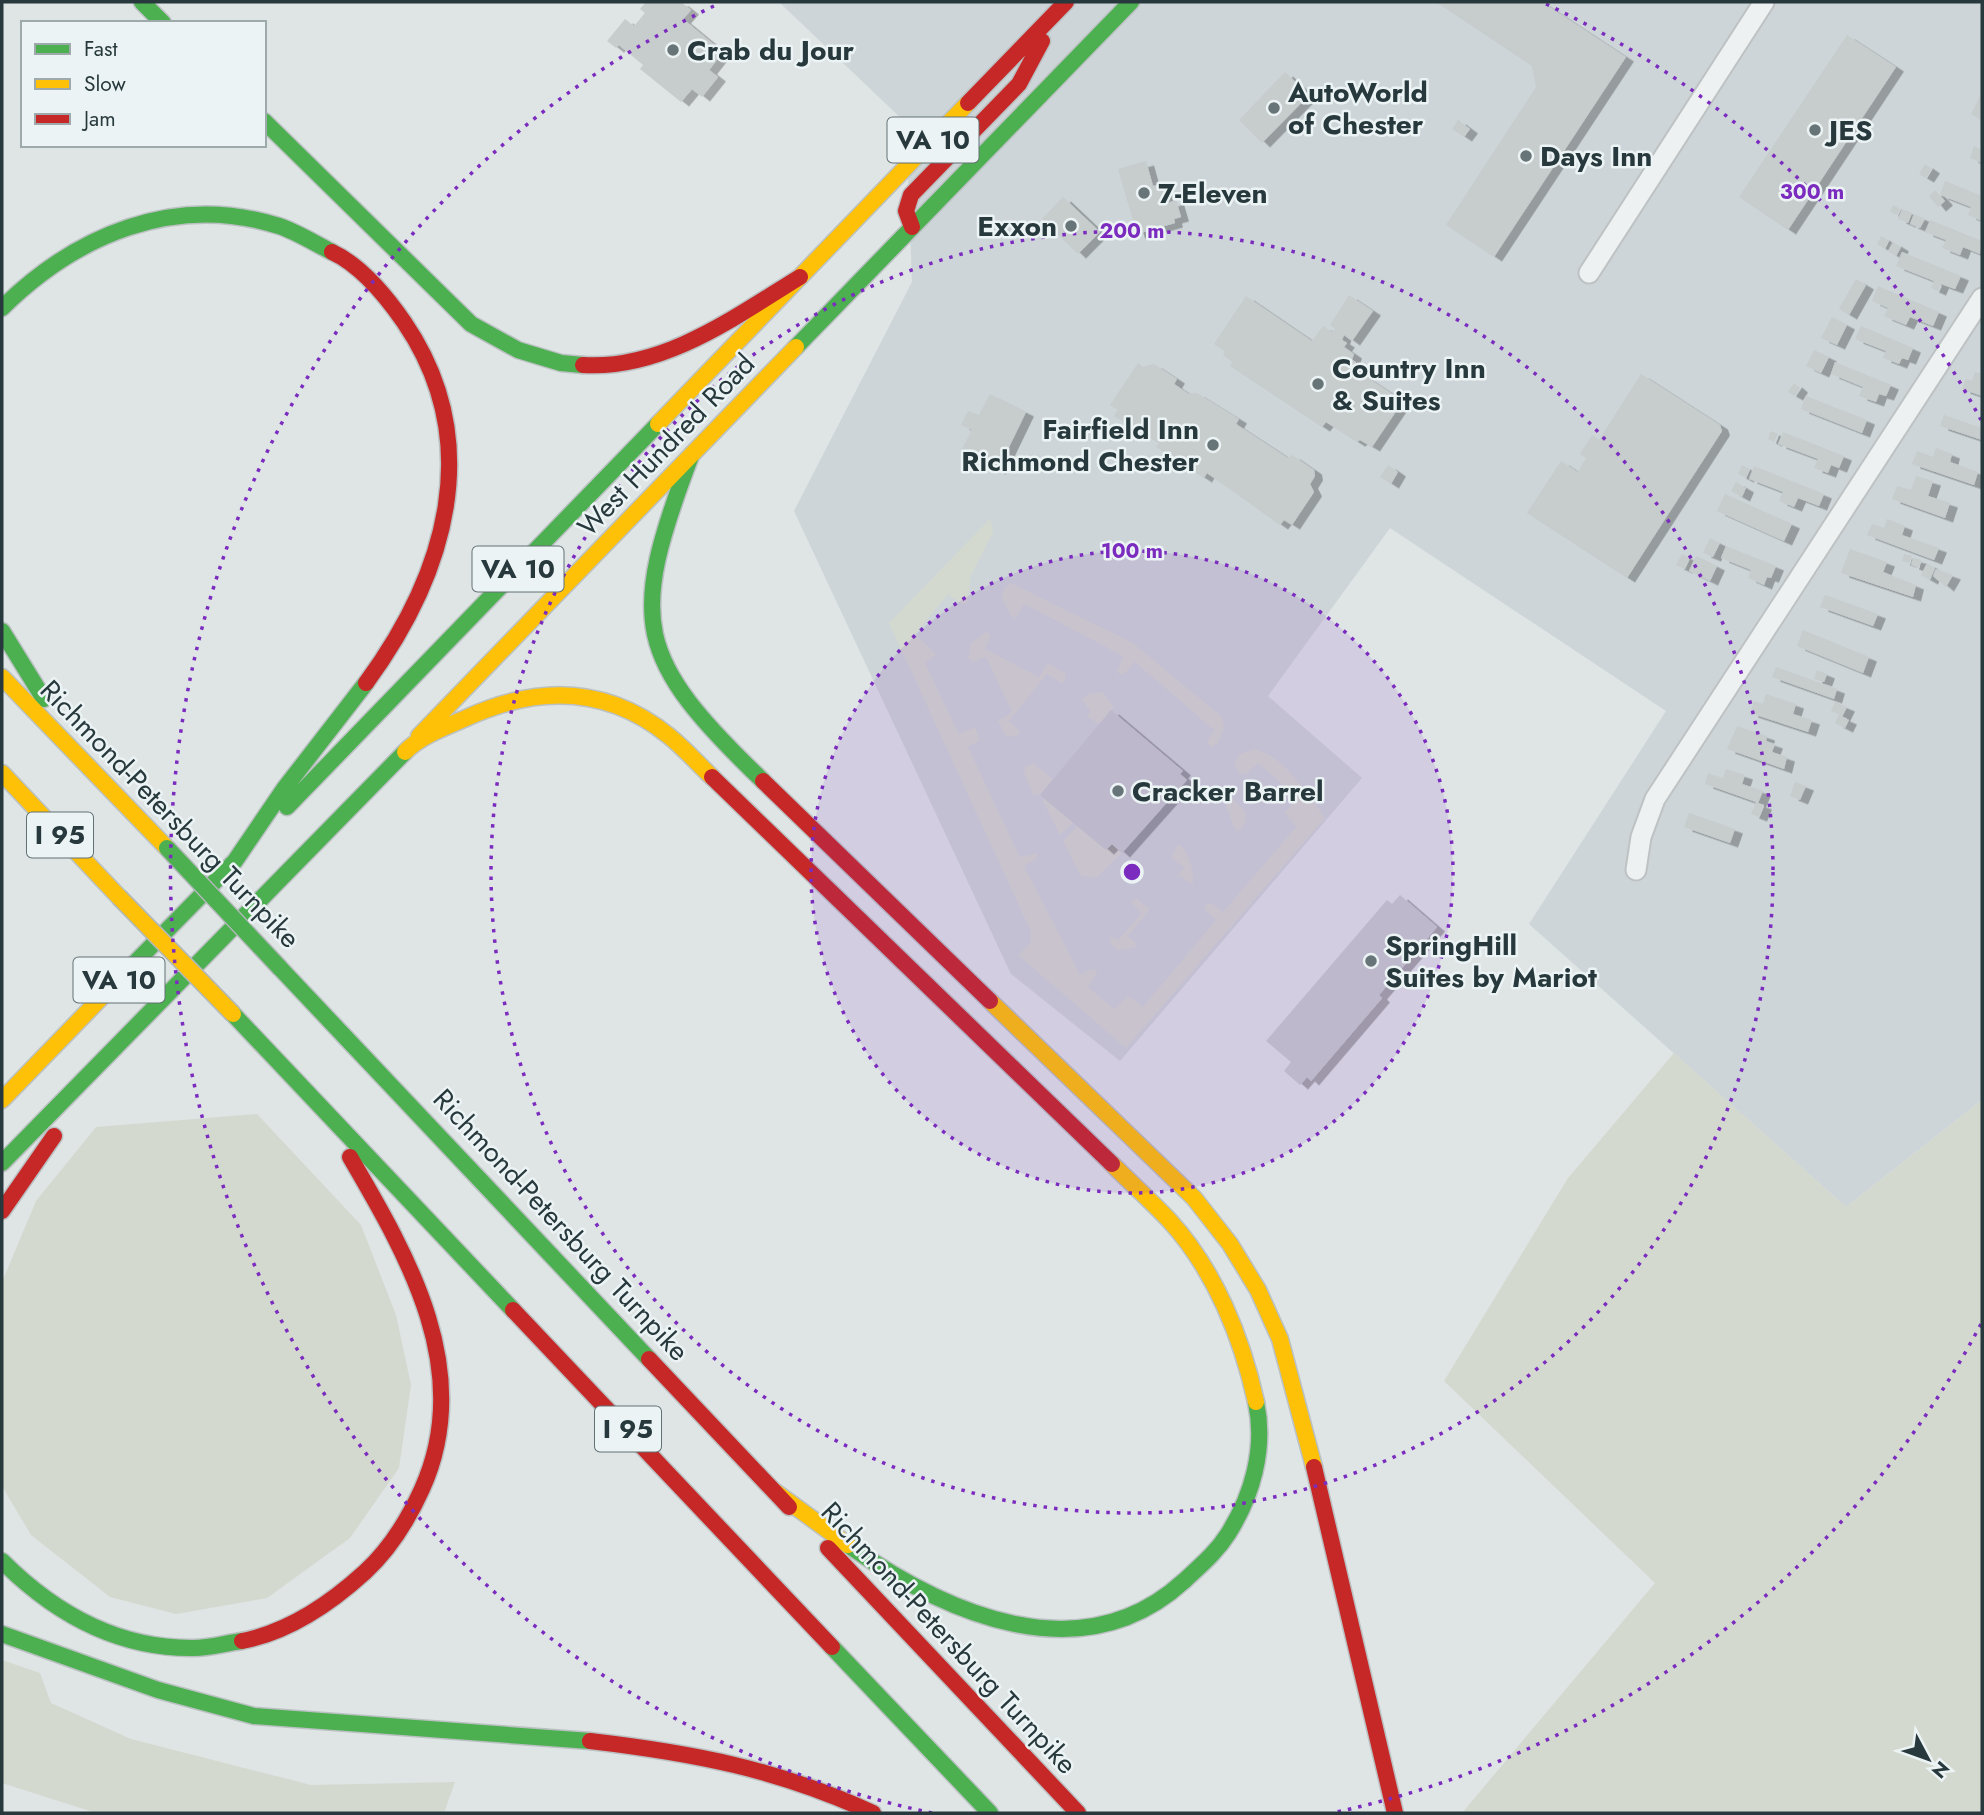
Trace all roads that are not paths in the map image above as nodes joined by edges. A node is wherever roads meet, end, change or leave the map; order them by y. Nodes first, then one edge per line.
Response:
1 (142, 2) edge
2 (1131, 2) edge
3 (1764, 2) edge
4 (1063, 4) edge
5 (161, 21) edge
6 (266, 123) edge
7 (912, 227) junction
8 (1589, 274) dead end
9 (800, 277) junction
10 (1982, 298) edge
11 (2, 308) edge
12 (691, 456) junction
13 (2, 631) edge
14 (2, 677) edge
15 (412, 744) junction
16 (77, 753) junction
17 (2, 773) edge
18 (236, 860) junction
19 (1636, 870) dead end
20 (155, 1005) junction
21 (2, 1100) edge
22 (322, 1108) junction
23 (2, 1163) edge
24 (2, 1210) edge
25 (774, 1491) junction
26 (2, 1561) edge
27 (2, 1634) edge
28 (873, 1813) edge
29 (990, 1813) edge
30 (1078, 1813) edge
31 (1395, 1813) edge

1 - 5 main road
2 - 7 main road, West Hundred Road / VA 10
3 - 8 street
4 - 7 main road
4 - 9 main road, West Hundred Road / VA 10
6 - 9 main road
7 - 12 main road, West Hundred Road / VA 10
9 - 18 main road, West Hundred Road / VA 10
10 - 19 street
11 - 18 main road
12 - 15 main road, West Hundred Road / VA 10
12 - 31 main road
13 - 16 main road
14 - 16 main road, Richmond-Petersburg Turnpike / I 95
15 - 20 main road, West Hundred Road / VA 10
15 - 25 main road
16 - 25 main road, Richmond-Petersburg Turnpike / I 95, bridge
17 - 22 main road, I 95, bridge
18 - 21 main road, West Hundred Road / VA 10
20 - 23 main road, West Hundred Road / VA 10
20 - 24 main road
22 - 26 main road
22 - 29 main road, I 95
25 - 30 main road, Richmond-Petersburg Turnpike / I 95
27 - 28 main road

